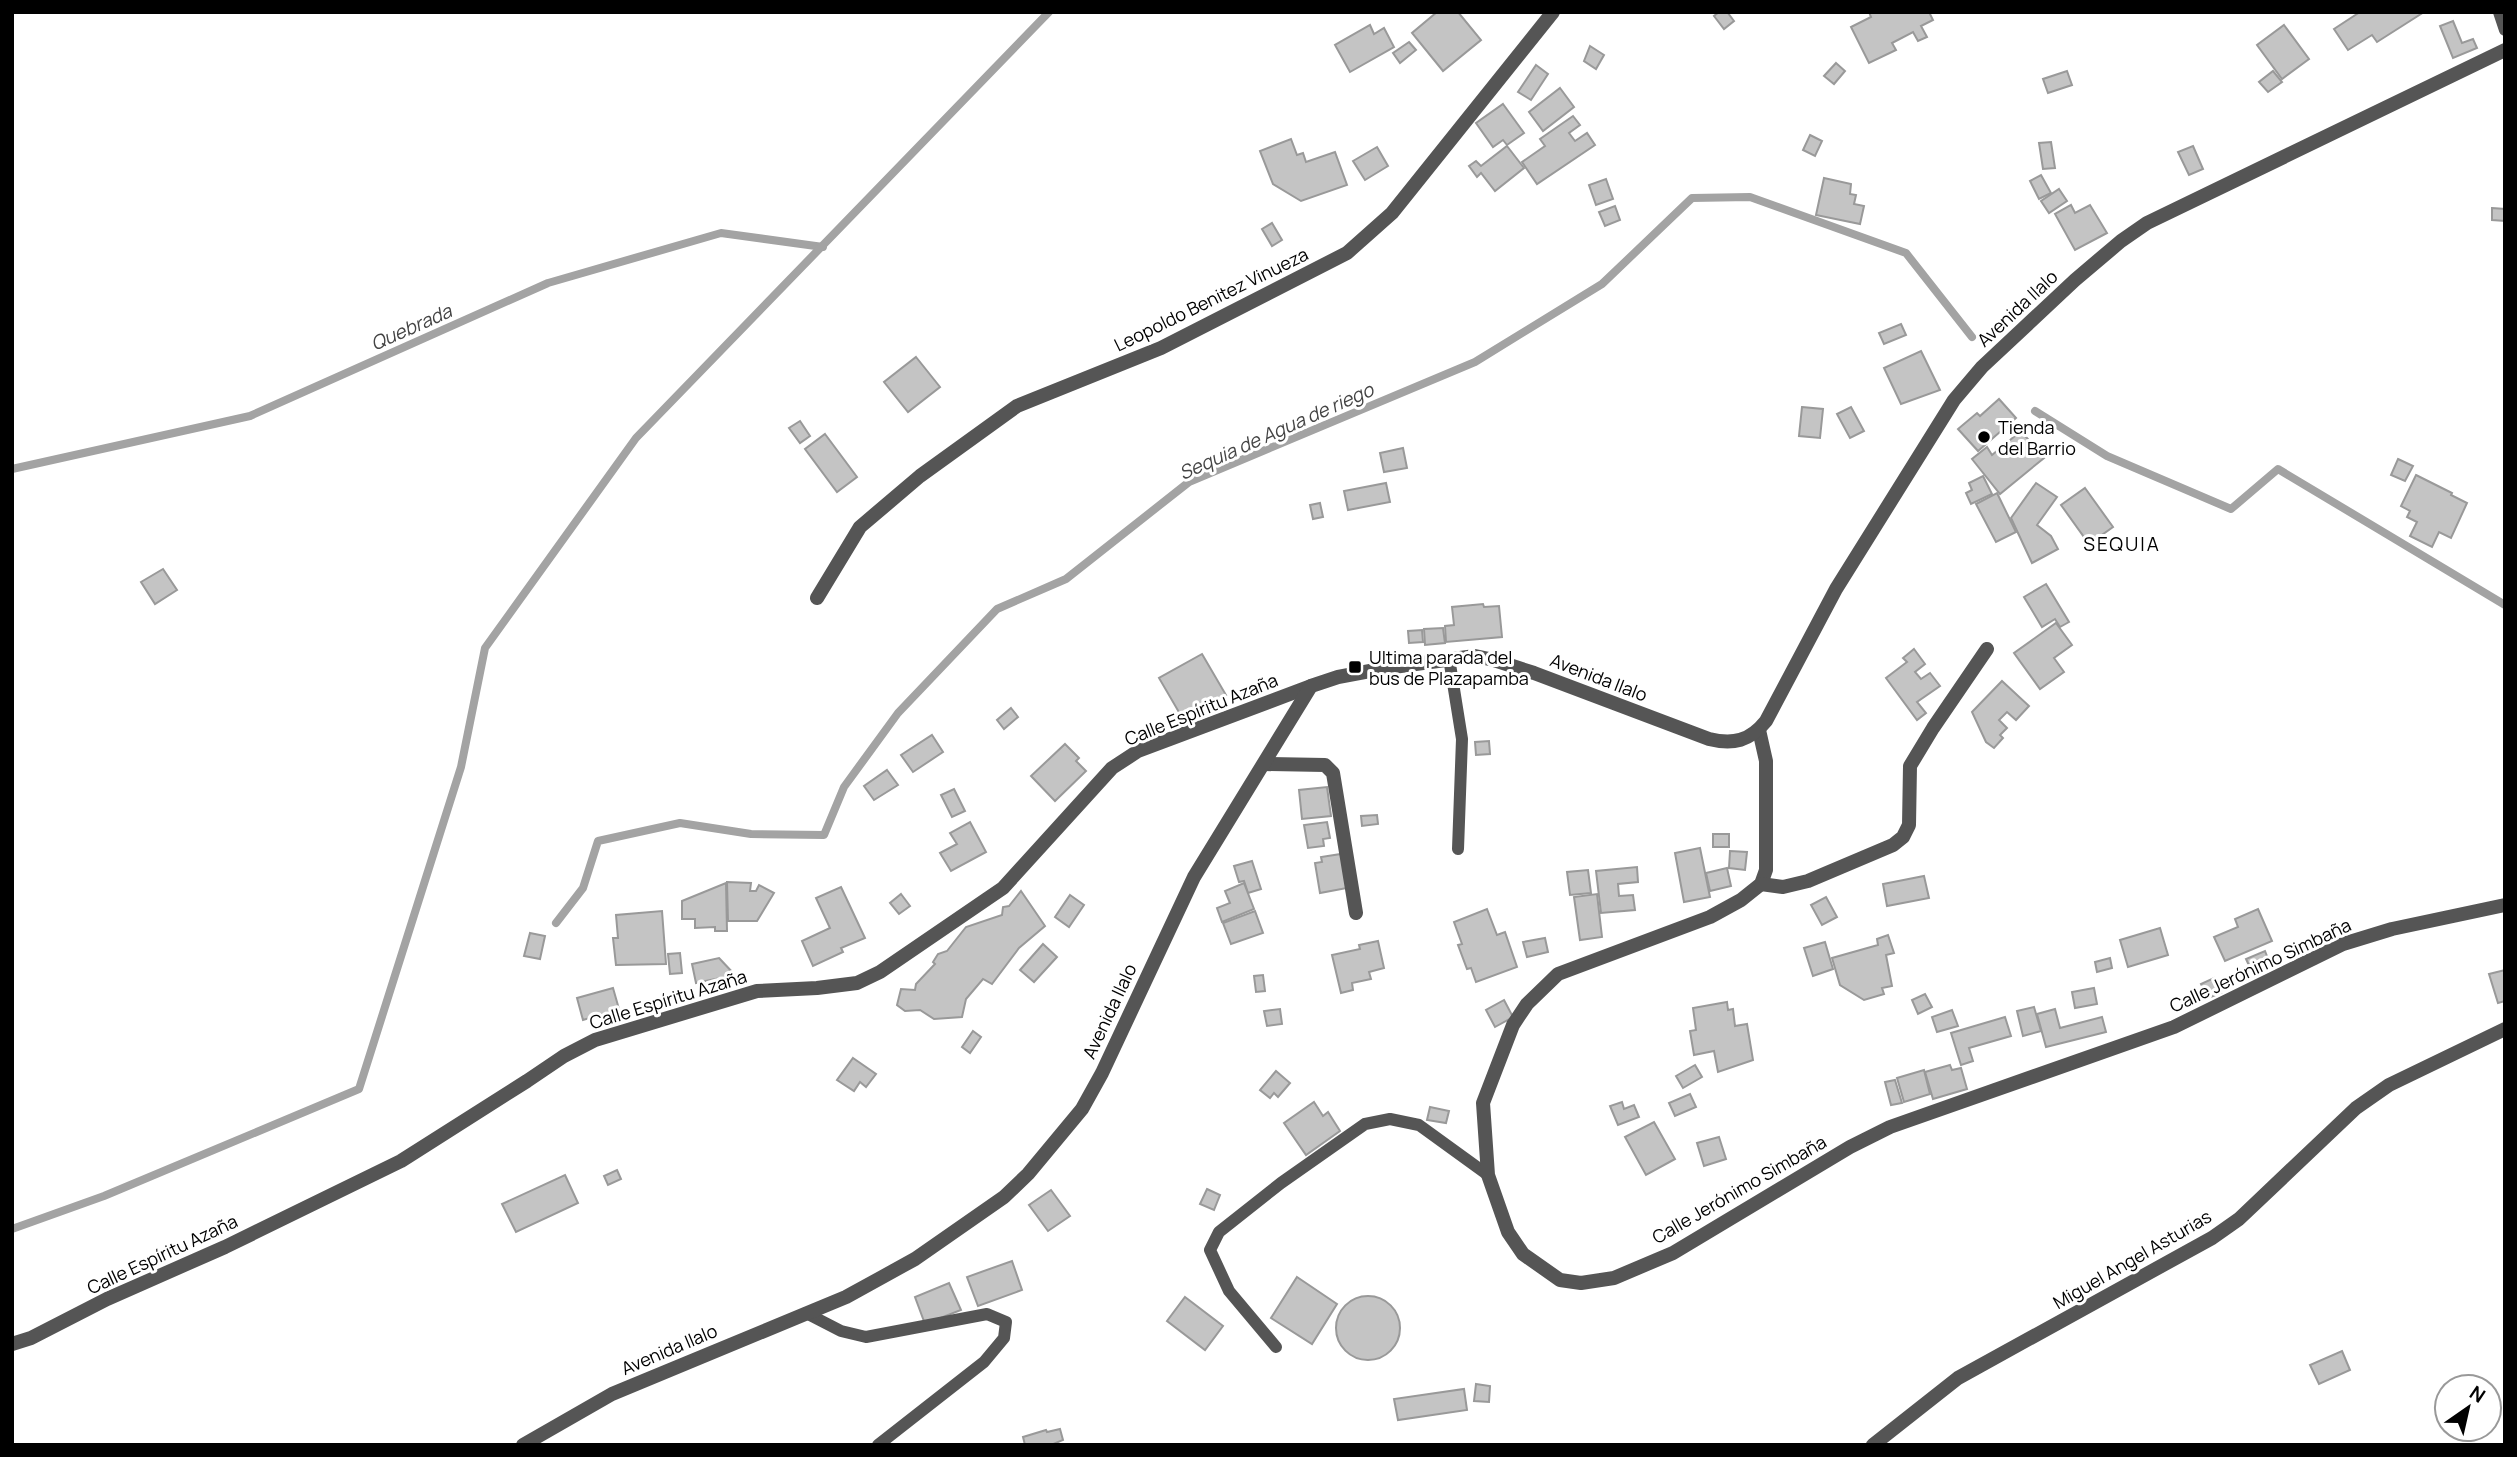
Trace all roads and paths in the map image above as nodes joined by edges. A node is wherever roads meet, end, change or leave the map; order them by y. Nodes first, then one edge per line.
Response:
1 (1553, 12) edge
2 (2498, 12) edge
3 (2505, 30) edge
4 (2505, 50) edge
5 (817, 598) dead end
6 (1987, 649) dead end
7 (1449, 658) junction
8 (1311, 686) junction
9 (1759, 730) junction
10 (1264, 764) junction
11 (1458, 849) dead end
12 (1761, 884) junction
13 (2505, 905) edge
14 (1356, 912) dead end
15 (2505, 1029) edge
16 (1488, 1175) junction
17 (806, 1314) junction
18 (12, 1345) edge
19 (1276, 1347) dead end
20 (523, 1445) edge
21 (878, 1445) edge
22 (1873, 1445) edge

1 - 5 street, Leopoldo Benitez Vinueza
2 - 3 lane
4 - 9 street, Avenida Ilalo
6 - 12 street
7 - 8 street, Avenida Ilalo
7 - 9 street, Avenida Ilalo
7 - 11 lane
8 - 10 street, Avenida Ilalo
8 - 18 street, Calle Espíritu Azaña
9 - 12 street
10 - 14 street
10 - 17 street, Avenida Ilalo
12 - 16 street, Calle Jerónimo Simbaña
13 - 16 street, Calle Jerónimo Simbaña
15 - 22 street, Miguel Angel Asturias
16 - 19 lane
17 - 20 street, Avenida Ilalo
17 - 21 lane

